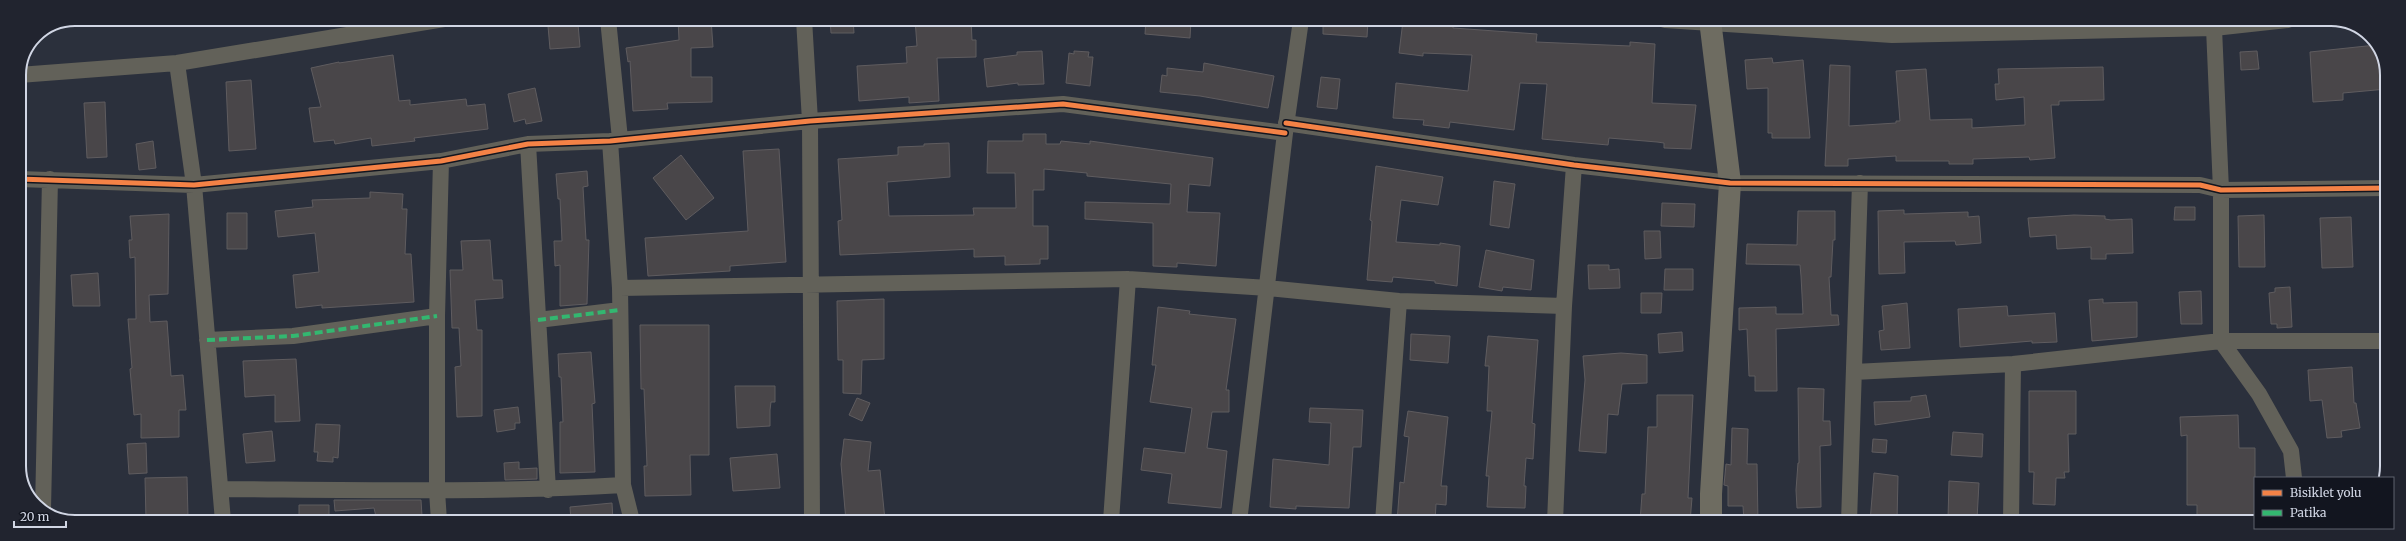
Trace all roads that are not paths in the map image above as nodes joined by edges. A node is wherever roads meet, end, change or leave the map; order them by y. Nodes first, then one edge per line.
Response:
1 (402, 26) edge
2 (608, 26) edge
3 (804, 26) edge
4 (1300, 26) edge
5 (1710, 26) edge
6 (1766, 26) edge
7 (2232, 26) edge
8 (2214, 28) junction
9 (177, 63) junction
10 (26, 75) edge
11 (810, 121) junction
12 (1285, 128) junction
13 (615, 140) junction
14 (528, 144) junction
15 (441, 161) junction
16 (1574, 165) junction
17 (26, 179) edge
18 (50, 179) junction
19 (1730, 183) junction
20 (1860, 183) junction
21 (194, 185) junction
22 (2380, 188) edge
23 (2221, 190) junction
24 (1128, 279) junction
25 (812, 283) junction
26 (620, 288) junction
27 (1268, 288) junction
28 (1399, 301) junction
29 (1564, 306) junction
30 (620, 310) junction
31 (437, 316) junction
32 (538, 320) junction
33 (207, 340) junction
34 (2221, 341) junction
35 (2380, 341) edge
36 (2012, 364) junction
37 (1854, 372) junction
38 (2294, 477) edge
39 (623, 485) junction
40 (221, 489) junction
41 (548, 490) junction
42 (437, 491) junction
43 (43, 503) edge
44 (223, 515) edge
45 (439, 515) edge
46 (630, 515) edge
47 (812, 515) edge
48 (1111, 515) edge
49 (1240, 515) edge
50 (1384, 515) edge
51 (1556, 515) edge
52 (1711, 515) edge
53 (1849, 515) edge
54 (2011, 515) edge

1 - 9 street
2 - 13 street
3 - 11 street
4 - 12 street
5 - 19 street
6 - 8 street
7 - 8 street
8 - 23 street
9 - 10 street
9 - 21 street
11 - 12 street
11 - 13 street
11 - 25 street
12 - 16 street
12 - 27 street
13 - 14 street
13 - 26 street
14 - 15 street
14 - 32 street
15 - 21 street
15 - 31 street
16 - 19 street
16 - 29 street
17 - 18 street
18 - 21 street
18 - 43 street
19 - 20 street
19 - 52 street
20 - 23 street
20 - 37 street
21 - 33 street
22 - 23 street
23 - 34 street
24 - 25 street
24 - 27 street
24 - 48 street
25 - 26 street
25 - 47 street
26 - 30 street
27 - 28 street
27 - 49 street
28 - 29 street
28 - 50 street
29 - 51 street
30 - 32 street
30 - 39 street
31 - 33 street
31 - 42 street
32 - 41 street
33 - 40 street
34 - 35 street
34 - 36 street
34 - 38 street
36 - 37 street
36 - 54 street
37 - 53 street
39 - 41 street
39 - 46 street
40 - 42 street
40 - 44 street
41 - 42 street
42 - 45 street

